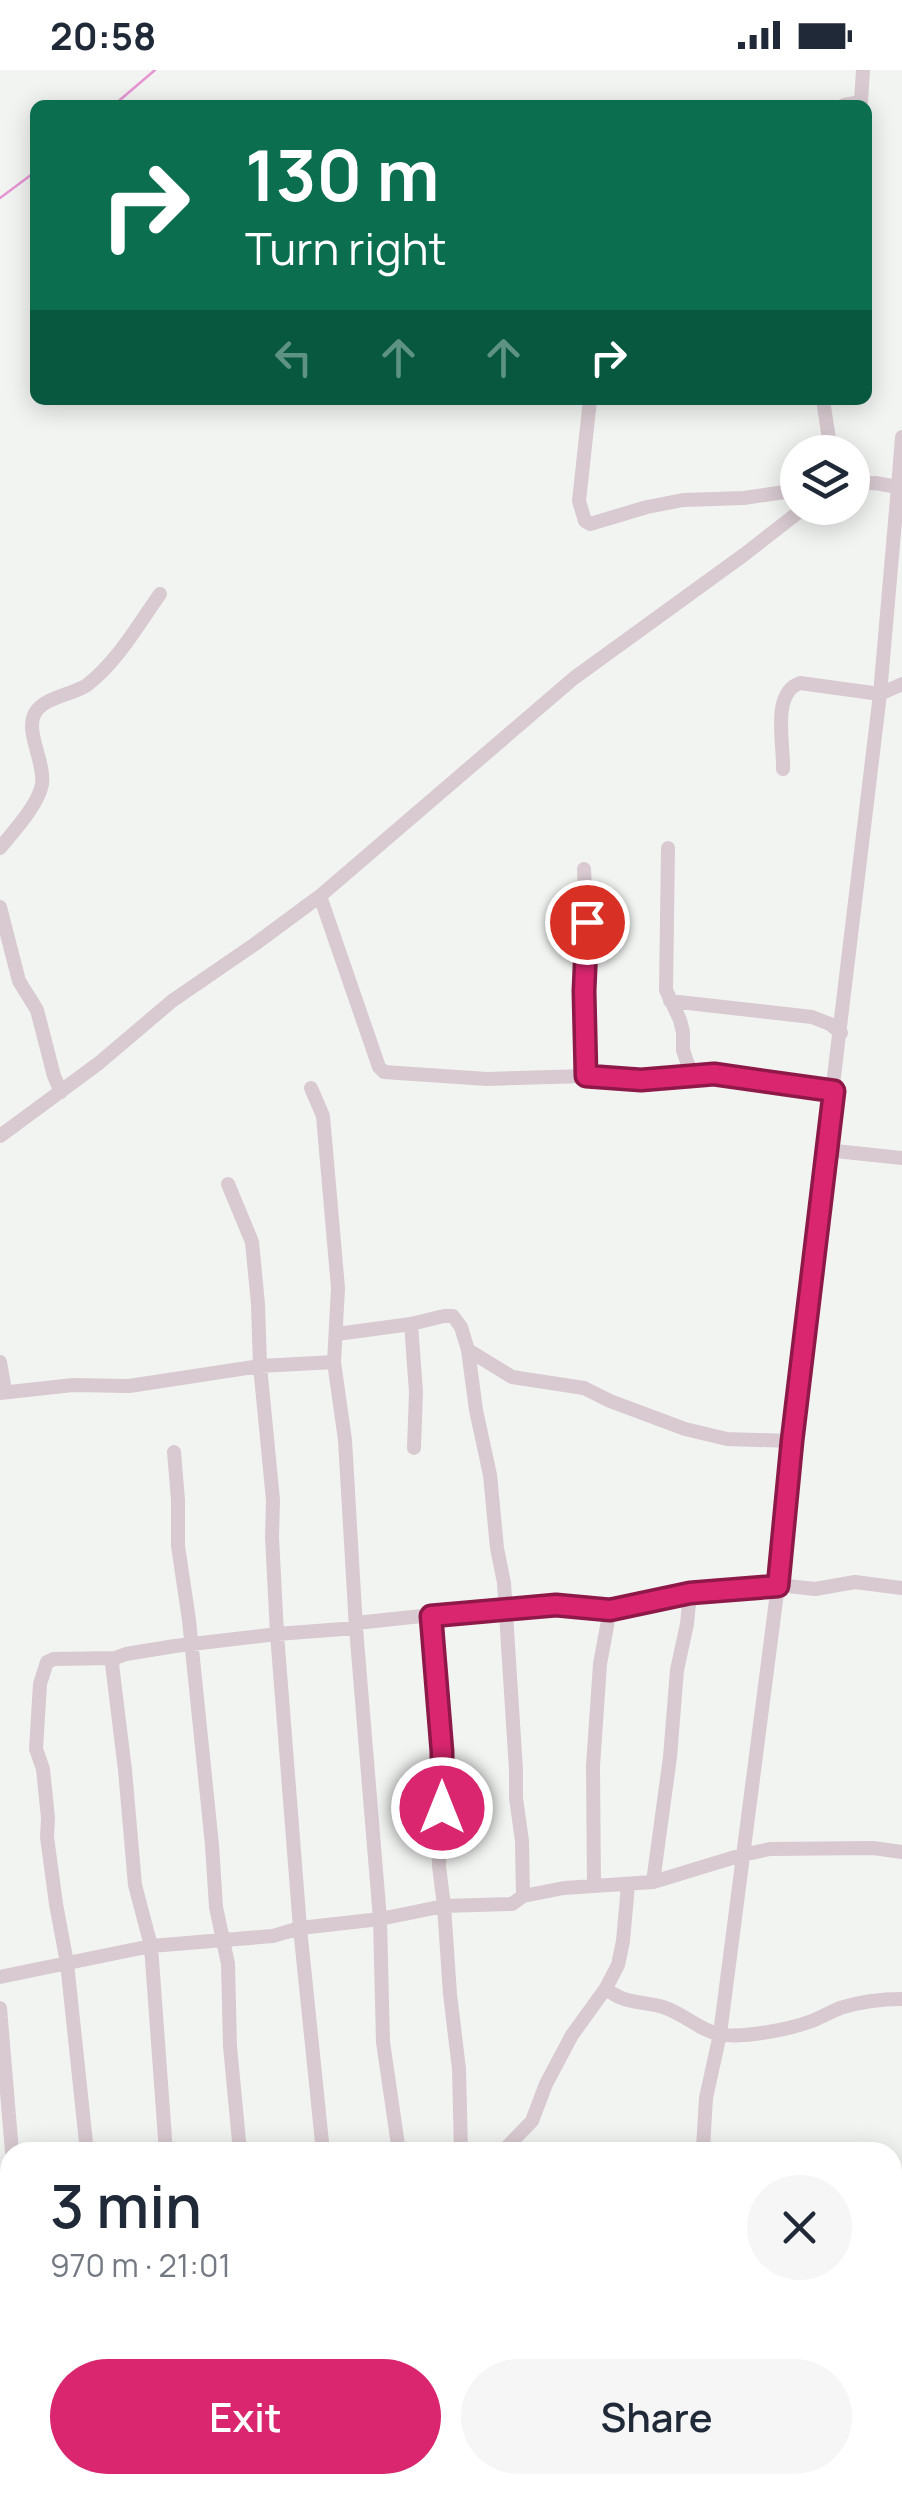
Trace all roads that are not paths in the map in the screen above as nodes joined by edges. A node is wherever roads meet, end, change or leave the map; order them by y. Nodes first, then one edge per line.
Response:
1 (863, 70) edge
2 (861, 100) edge
3 (589, 405) edge
4 (824, 405) edge
5 (828, 435) edge
6 (902, 437) edge
7 (870, 483) edge
8 (900, 487) edge
9 (780, 493) edge
10 (783, 525) edge
11 (160, 594) dead end
12 (902, 684) edge
13 (880, 694) junction
14 (783, 769) dead end
15 (0, 848) edge
16 (668, 848) dead end
17 (584, 869) dead end
18 (320, 896) junction
19 (0, 907) edge
20 (670, 1001) junction
21 (841, 1033) junction
22 (694, 1075) junction
23 (586, 1076) junction
24 (311, 1088) dead end
25 (834, 1091) junction
26 (61, 1092) junction
27 (2, 1132) edge
28 (826, 1150) junction
29 (902, 1158) edge
30 (228, 1184) dead end
31 (411, 1324) junction
32 (336, 1334) junction
33 (468, 1350) junction
34 (0, 1362) edge
35 (334, 1362) junction
36 (260, 1366) junction
37 (3, 1392) edge
38 (792, 1441) junction
39 (414, 1448) dead end
40 (174, 1452) dead end
41 (778, 1586) junction
42 (902, 1588) edge
43 (690, 1593) junction
44 (610, 1610) junction
45 (505, 1611) junction
46 (431, 1616) junction
47 (356, 1626) junction
48 (277, 1634) junction
49 (191, 1645) junction
50 (116, 1658) junction
51 (742, 1855) junction
52 (900, 1855) edge
53 (653, 1882) junction
54 (628, 1884) junction
55 (594, 1885) junction
56 (523, 1896) junction
57 (444, 1906) junction
58 (380, 1920) junction
59 (300, 1928) junction
60 (225, 1941) junction
61 (151, 1946) junction
62 (67, 1963) junction
63 (0, 1976) edge
64 (606, 1988) junction
65 (902, 1999) edge
66 (0, 2008) edge
67 (720, 2034) junction
68 (11, 2142) edge
69 (85, 2142) edge
70 (165, 2142) edge
71 (239, 2142) edge
72 (322, 2142) edge
73 (398, 2142) edge
74 (462, 2142) edge
75 (512, 2142) edge
76 (703, 2142) edge

1 - 2 street
3 - 9 street
4 - 5 street
6 - 8 street
7 - 8 street
8 - 13 street
10 - 18 street
11 - 15 street
12 - 13 street
13 - 14 street
13 - 21 street
16 - 20 street
17 - 23 street
18 - 23 street
18 - 26 street
19 - 26 street
20 - 21 street
20 - 22 street
21 - 25 street
22 - 23 street
22 - 25 street
24 - 32 street
25 - 28 street
26 - 27 street
28 - 29 street
28 - 38 street
30 - 36 street
31 - 32 street
31 - 33 street
31 - 39 street
32 - 35 street
33 - 38 street
33 - 45 street
34 - 37 street
35 - 36 street
35 - 47 street
36 - 37 street
36 - 48 street
38 - 41 street
40 - 49 street
41 - 42 street
41 - 43 street
41 - 51 street
43 - 44 street
43 - 53 street
44 - 45 street
44 - 55 street
45 - 46 street
45 - 56 street
46 - 47 street
46 - 57 street
47 - 48 street
47 - 58 street
48 - 49 street
48 - 59 street
49 - 50 street
49 - 60 street
50 - 61 street
50 - 62 street
51 - 52 street
51 - 53 street
51 - 67 street
53 - 54 street
54 - 55 street
54 - 64 street
55 - 56 street
56 - 57 street
57 - 58 street
57 - 74 street
58 - 59 street
58 - 73 street
59 - 60 street
59 - 72 street
60 - 61 street
60 - 71 street
61 - 62 street
61 - 70 street
62 - 63 street
62 - 69 street
64 - 67 street
64 - 75 street
65 - 67 street
66 - 68 street
67 - 76 street

